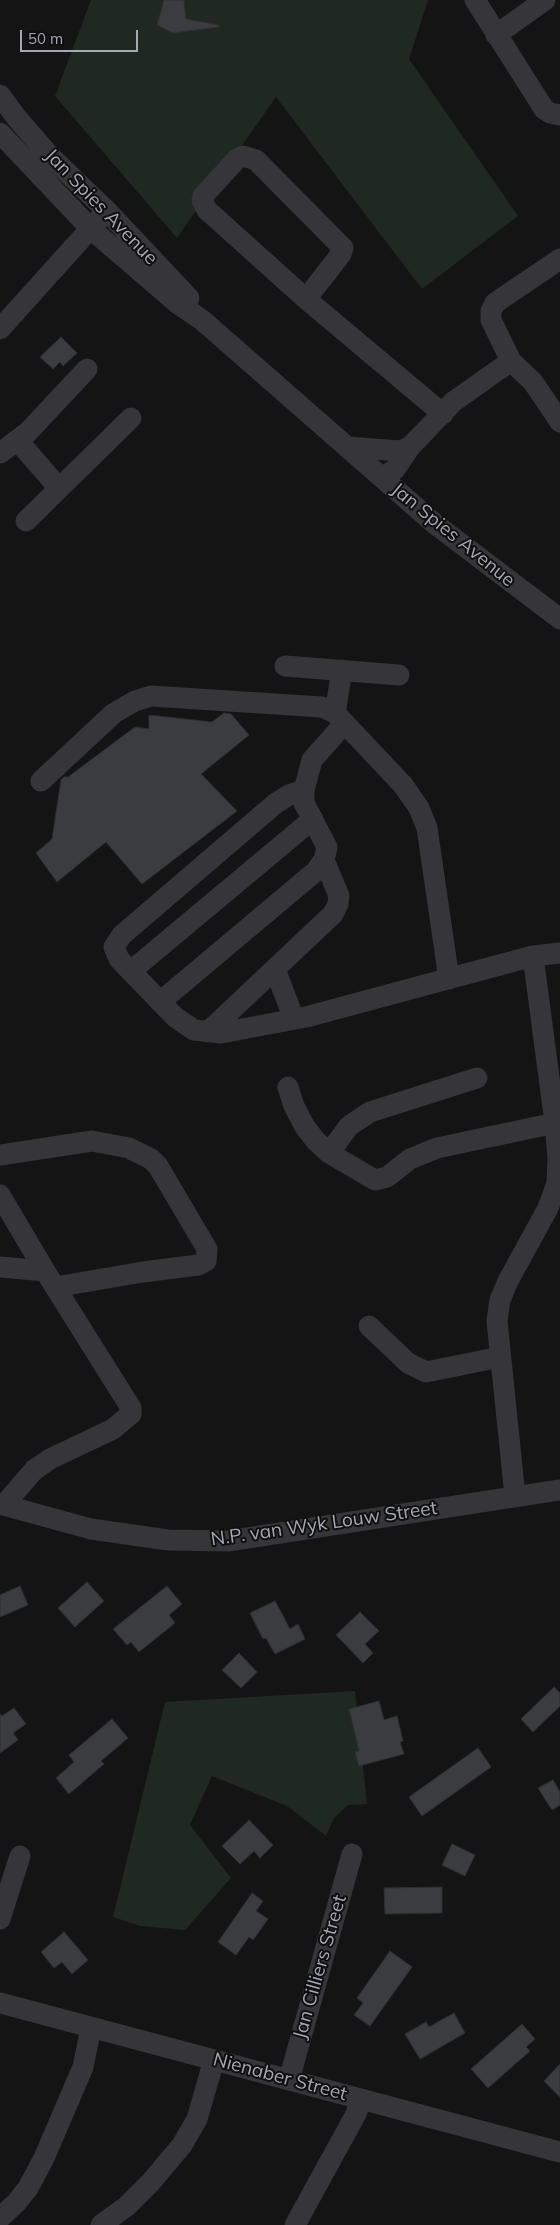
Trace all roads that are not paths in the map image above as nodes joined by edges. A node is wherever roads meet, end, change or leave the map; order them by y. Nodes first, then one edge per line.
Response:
1 (475, 0) edge
2 (545, 0) edge
3 (496, 35) junction
4 (0, 94) edge
5 (560, 115) edge
6 (0, 133) edge
7 (107, 211) junction
8 (90, 228) junction
9 (560, 259) edge
10 (306, 299) junction
11 (202, 320) junction
12 (0, 329) edge
13 (511, 361) junction
14 (87, 369) dead end
15 (443, 414) junction
16 (130, 418) dead end
17 (560, 422) edge
18 (18, 441) junction
19 (348, 447) junction
20 (410, 447) junction
21 (0, 453) edge
22 (383, 478) junction
23 (58, 487) junction
24 (26, 521) dead end
25 (560, 619) edge
26 (286, 666) dead end
27 (342, 670) junction
28 (399, 675) dead end
29 (340, 719) junction
30 (41, 780) dead end
31 (304, 790) junction
32 (313, 819) junction
33 (324, 860) junction
34 (560, 953) edge
35 (533, 956) junction
36 (275, 969) junction
37 (131, 971) junction
38 (449, 979) junction
39 (160, 1002) junction
40 (294, 1019) junction
41 (208, 1032) junction
42 (477, 1078) dead end
43 (288, 1087) dead end
44 (555, 1123) junction
45 (329, 1153) junction
46 (0, 1155) edge
47 (559, 1183) edge
48 (0, 1195) edge
49 (0, 1267) edge
50 (50, 1279) junction
51 (369, 1326) dead end
52 (500, 1357) junction
53 (560, 1490) edge
54 (515, 1496) junction
55 (2, 1504) edge
56 (352, 1854) dead end
57 (20, 1856) dead end
58 (0, 1918) edge
59 (0, 2003) edge
60 (91, 2028) junction
61 (214, 2060) junction
62 (289, 2080) junction
63 (361, 2099) junction
64 (560, 2152) edge
65 (0, 2218) edge
66 (101, 2225) edge
67 (295, 2225) edge

1 - 3 street
2 - 3 street
3 - 5 street
4 - 7 street, Jan Spies Avenue
6 - 8 street, Jan Spies Avenue
7 - 8 street
7 - 11 street, Jan Spies Avenue
8 - 11 street, Jan Spies Avenue
8 - 12 street
9 - 13 street
10 - 10 street
10 - 15 street
11 - 19 street, Jan Spies Avenue
13 - 15 street
13 - 17 street
14 - 18 street
15 - 20 street
16 - 23 street
18 - 21 street
18 - 23 street
19 - 20 street, Jan Spies Avenue
19 - 22 street, Jan Spies Avenue
20 - 22 street
22 - 25 street, Jan Spies Avenue
23 - 24 street
26 - 27 street
27 - 28 street
27 - 29 street
29 - 30 street
29 - 31 street
29 - 38 street
31 - 32 street
31 - 37 street
32 - 33 street
32 - 37 street
33 - 36 street
33 - 39 street
34 - 35 street
35 - 38 street
35 - 44 street
36 - 40 street
36 - 41 street
37 - 39 street
38 - 40 street
39 - 41 street
40 - 41 street
42 - 45 street
43 - 45 street
44 - 45 street
44 - 47 street
46 - 50 street
47 - 52 street
48 - 50 street
49 - 50 street
50 - 55 street
51 - 52 street
52 - 54 street
53 - 54 street, N.P. van Wyk Louw Street
54 - 55 street, N.P. van Wyk Louw Street
56 - 62 street, Jan Cilliers Street
57 - 58 street
59 - 60 street, Nienaber Street
60 - 61 street, Nienaber Street
60 - 65 street
61 - 62 street, Nienaber Street
61 - 66 street
62 - 63 street, Nienaber Street
63 - 64 street, Nienaber Street
63 - 67 street

